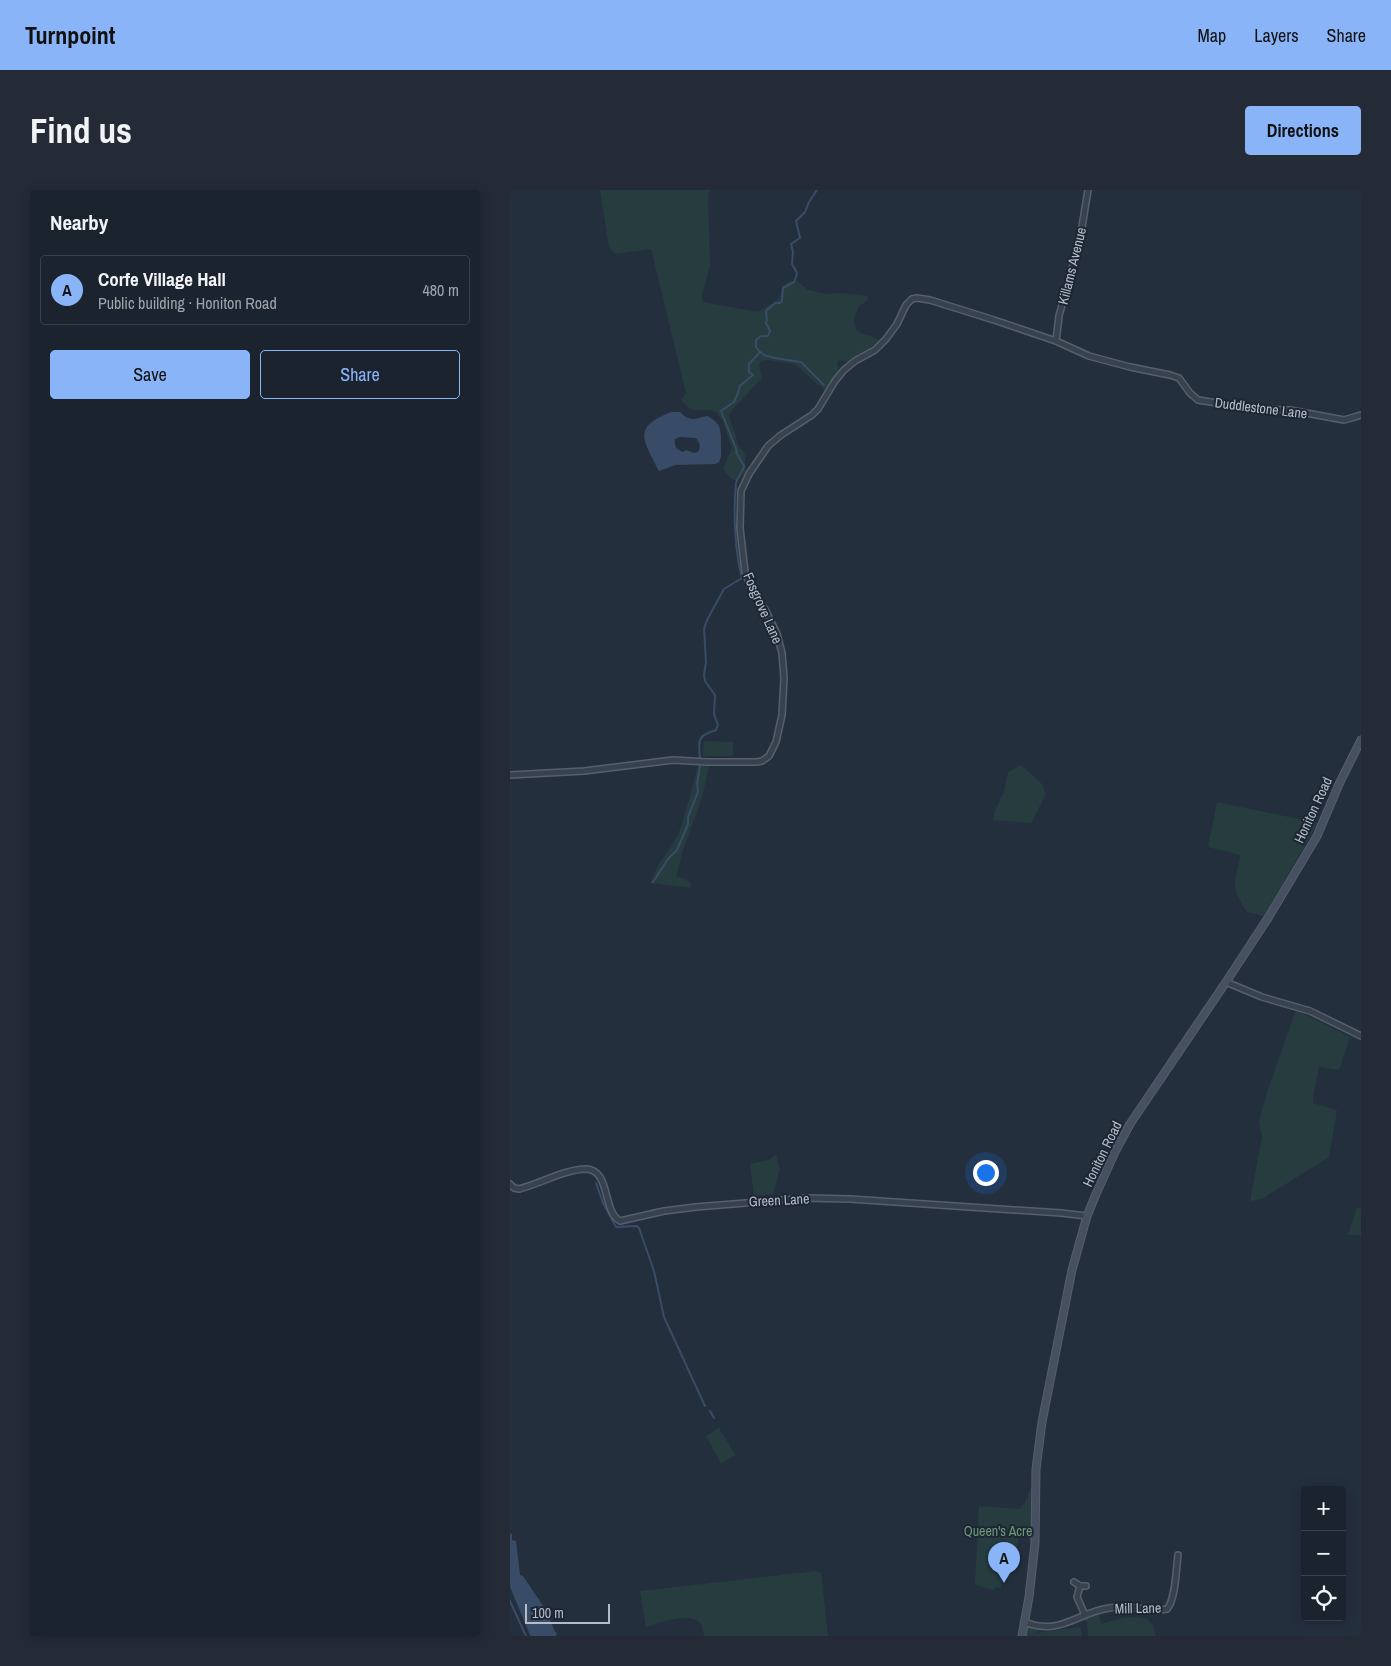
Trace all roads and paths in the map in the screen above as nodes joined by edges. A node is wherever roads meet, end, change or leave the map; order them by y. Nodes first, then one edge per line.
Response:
1 (1088, 190) edge
2 (1056, 341) junction
3 (1361, 415) edge
4 (1361, 740) edge
5 (510, 775) edge
6 (1226, 982) junction
7 (1361, 1036) edge
8 (510, 1184) edge
9 (1087, 1216) junction
10 (1178, 1555) dead end
11 (1074, 1582) dead end
12 (1080, 1586) junction
13 (1086, 1586) dead end
14 (1085, 1615) junction
15 (1024, 1622) junction
16 (1022, 1636) edge

1 - 2 street, Killams Avenue
2 - 3 street, Duddlestone Lane
2 - 5 street, Fosgrove Lane
4 - 6 main road, Honiton Road
6 - 7 street
6 - 9 main road, Honiton Road
8 - 9 street, Green Lane
9 - 15 main road, Honiton Road
10 - 14 street, Mill Lane
11 - 12 street
12 - 13 street
12 - 14 street
14 - 15 street, Mill Lane
15 - 16 main road, Honiton Road

